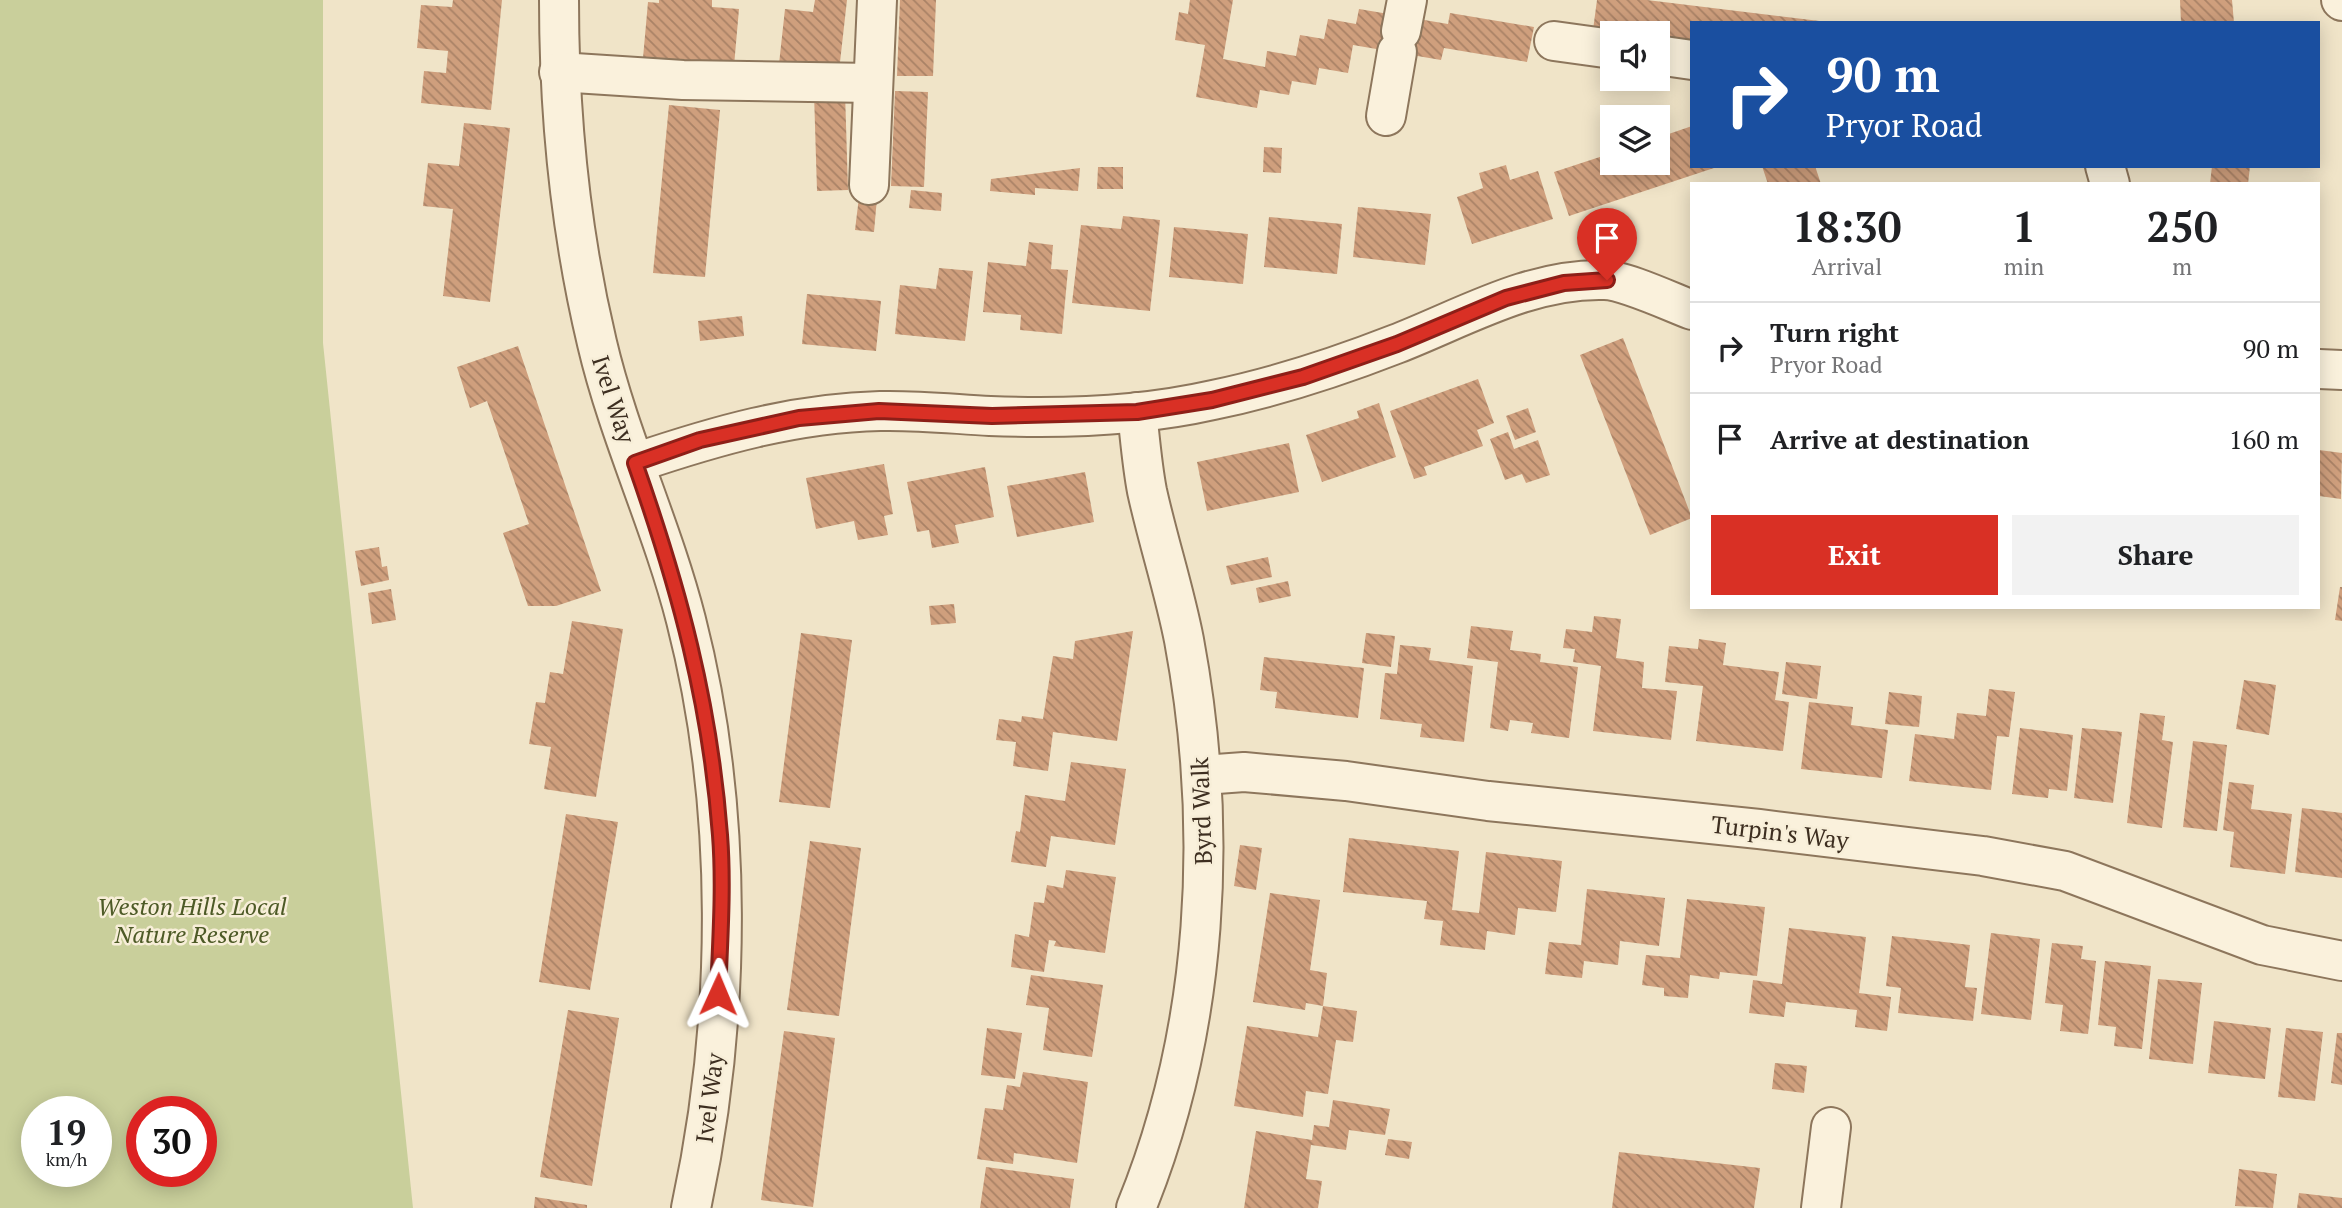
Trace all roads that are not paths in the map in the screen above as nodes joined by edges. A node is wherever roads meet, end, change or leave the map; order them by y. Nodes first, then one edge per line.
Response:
1 (559, 0) edge
2 (877, 0) edge
3 (1402, 28) edge
4 (1555, 41) dead end
5 (1600, 47) edge
6 (1670, 57) edge
7 (1690, 60) edge
8 (559, 72) junction
9 (873, 83) junction
10 (1386, 116) dead end
11 (869, 185) dead end
12 (1690, 309) edge
13 (2320, 369) edge
14 (2342, 370) edge
15 (1137, 412) junction
16 (635, 463) junction
17 (1203, 775) junction
18 (2342, 961) edge
19 (1831, 1126) dead end
20 (691, 1208) edge
21 (1136, 1208) edge
22 (1821, 1208) edge

1 - 8 street, Ivel Way
2 - 9 street
3 - 10 street
4 - 5 street
6 - 7 street
8 - 9 street
8 - 16 street, Ivel Way
9 - 11 street
12 - 15 street
13 - 14 street
15 - 16 street
15 - 17 street, Byrd Walk
16 - 20 street, Ivel Way
17 - 18 street, Turpin's Way
17 - 21 street, Byrd Walk
19 - 22 street

